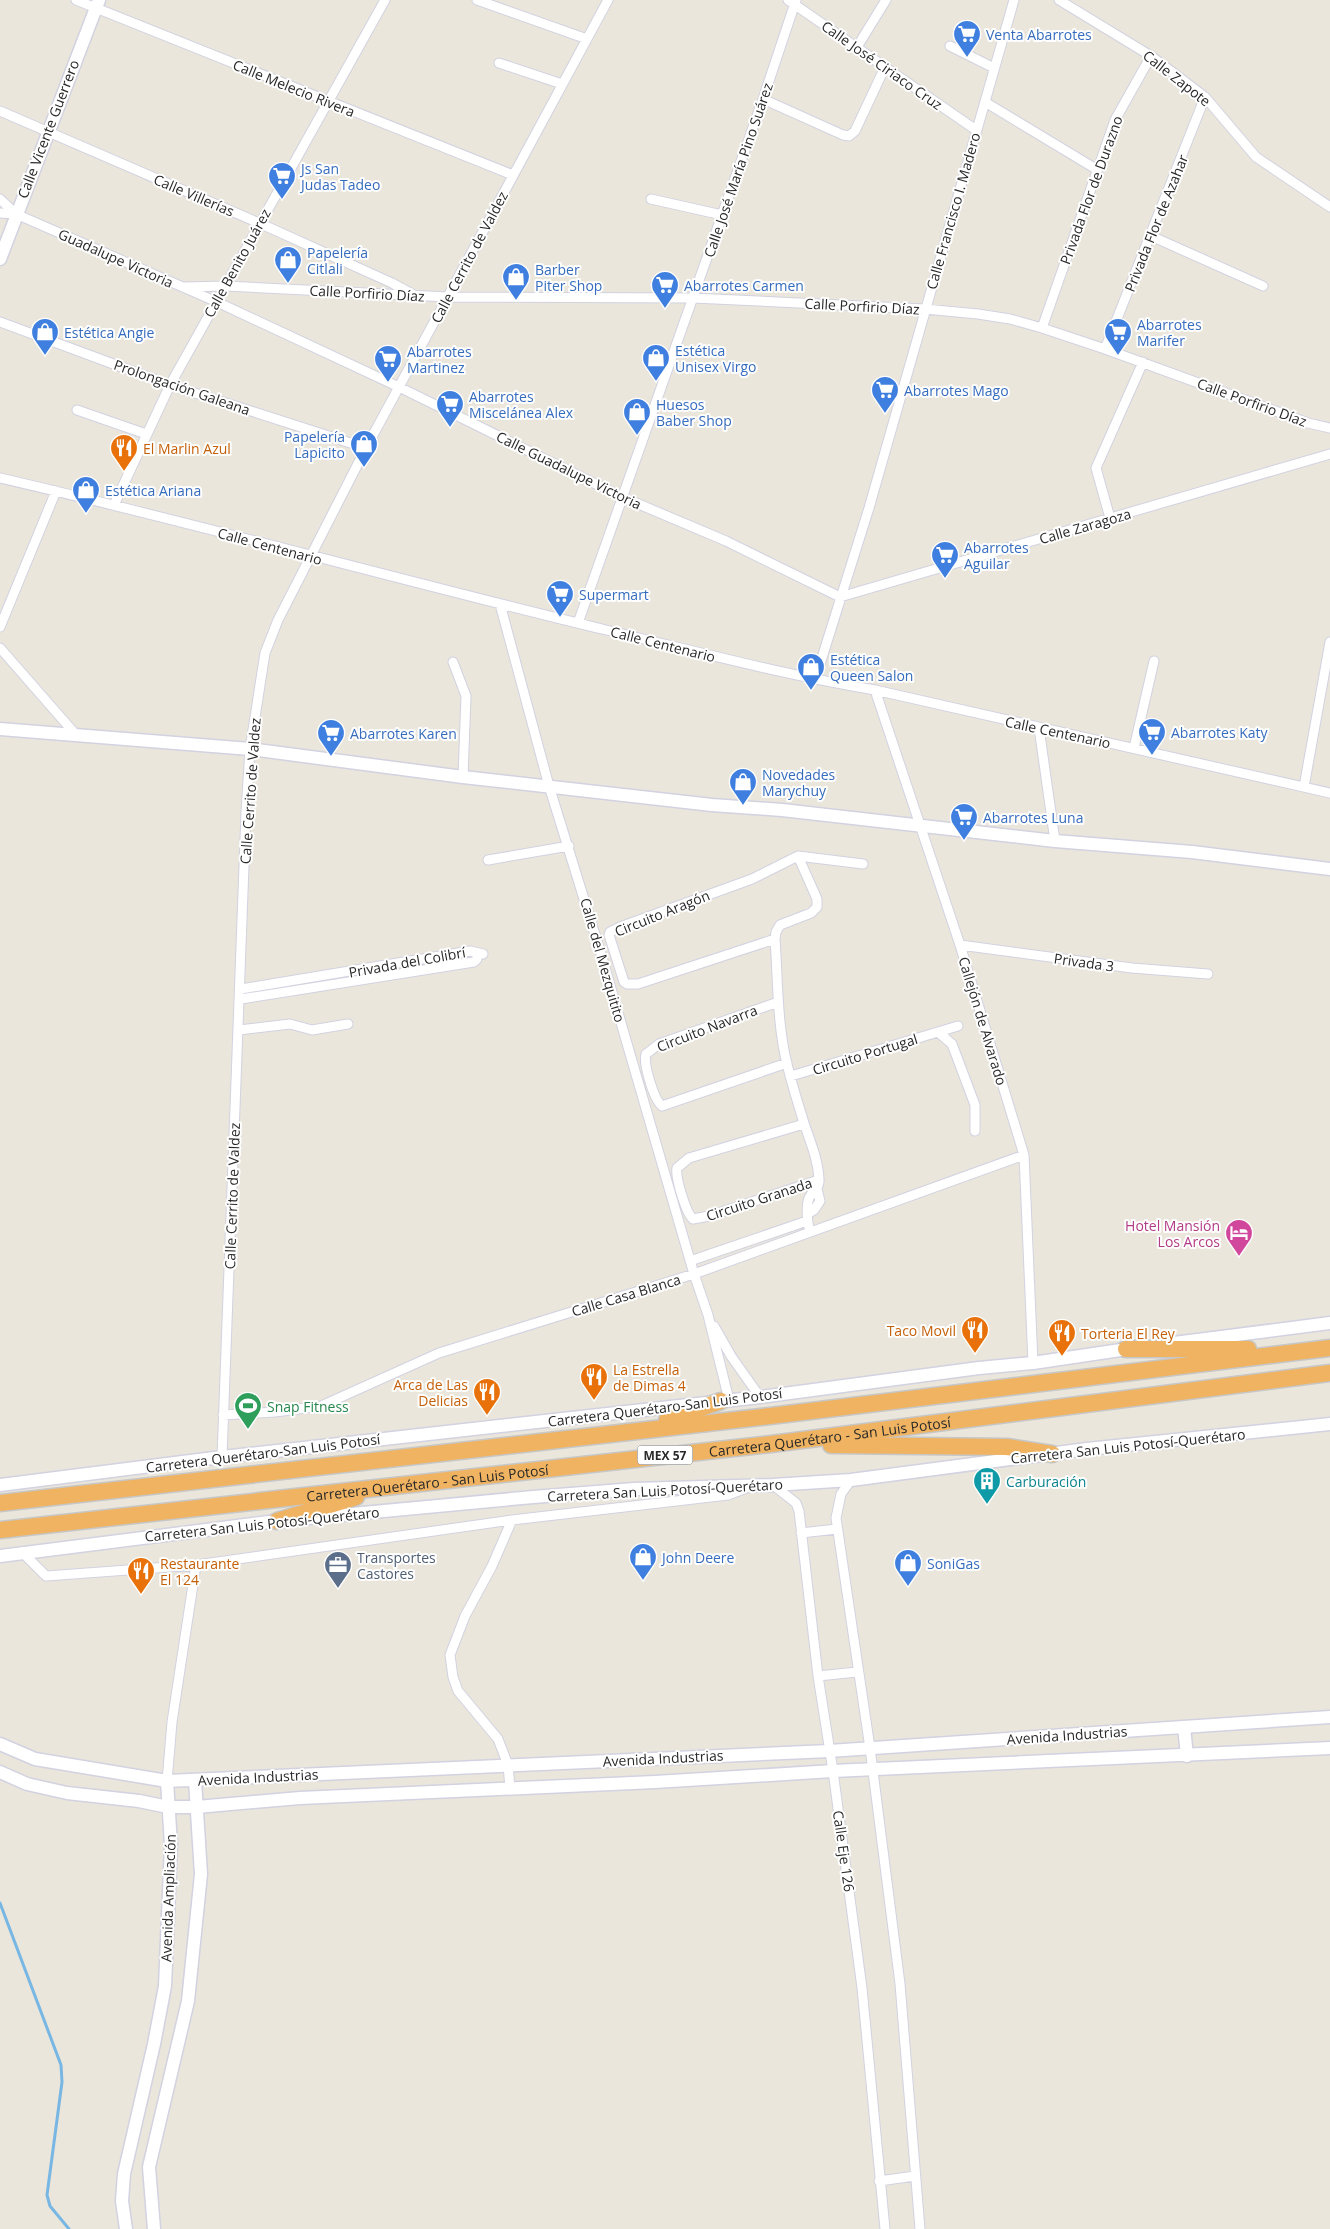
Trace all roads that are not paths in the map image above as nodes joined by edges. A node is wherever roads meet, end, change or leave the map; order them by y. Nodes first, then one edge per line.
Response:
1 (76, 0) edge
2 (385, 0) edge
3 (477, 0) edge
4 (608, 0) edge
5 (886, 0) edge
6 (1014, 0) edge
7 (1059, 0) edge
8 (793, 2) edge
9 (97, 4) edge
10 (587, 39) junction
11 (950, 46) dead end
12 (857, 47) junction
13 (1151, 56) junction
14 (499, 63) dead end
15 (885, 67) junction
16 (994, 68) junction
17 (562, 84) junction
18 (1205, 97) junction
19 (763, 99) junction
20 (329, 102) junction
21 (985, 102) junction
22 (0, 111) edge
23 (976, 130) junction
24 (47, 132) junction
25 (1096, 169) junction
26 (513, 176) junction
27 (0, 199) edge
28 (651, 199) dead end
29 (1330, 207) edge
30 (0, 213) edge
31 (16, 214) junction
32 (722, 215) junction
33 (259, 223) junction
34 (1152, 236) junction
35 (0, 259) edge
36 (226, 286) junction
37 (1262, 286) dead end
38 (182, 287) junction
39 (414, 295) junction
40 (448, 297) junction
41 (693, 298) junction
42 (216, 302) junction
43 (925, 309) junction
44 (0, 322) edge
45 (1042, 328) junction
46 (1105, 349) junction
47 (1143, 362) junction
48 (170, 385) junction
49 (399, 387) junction
50 (77, 410) dead end
51 (1330, 428) edge
52 (146, 434) junction
53 (366, 448) junction
54 (1330, 454) edge
55 (0, 478) edge
56 (56, 491) junction
57 (622, 497) junction
58 (114, 505) junction
59 (1110, 518) junction
60 (310, 556) junction
61 (840, 597) junction
62 (500, 604) junction
63 (578, 623) junction
64 (0, 627) edge
65 (1330, 642) edge
66 (0, 648) edge
67 (1154, 661) dead end
68 (454, 662) dead end
69 (816, 680) junction
70 (875, 690) junction
71 (1039, 728) junction
72 (0, 729) edge
73 (77, 736) junction
74 (1134, 748) junction
75 (250, 749) junction
76 (463, 777) junction
77 (549, 786) junction
78 (1304, 787) junction
79 (1330, 793) edge
80 (920, 825) junction
81 (1054, 841) junction
82 (569, 846) junction
83 (798, 856) junction
84 (488, 860) dead end
85 (863, 864) dead end
86 (1330, 869) edge
87 (776, 939) junction
88 (960, 945) junction
89 (440, 956) junction
90 (396, 964) junction
91 (383, 966) junction
92 (442, 967) junction
93 (334, 974) junction
94 (399, 974) junction
95 (1208, 974) dead end
96 (385, 977) junction
97 (336, 984) junction
98 (270, 985) junction
99 (241, 994) junction
100 (271, 995) junction
101 (778, 1002) junction
102 (348, 1024) dead end
103 (958, 1026) dead end
104 (239, 1030) junction
105 (938, 1032) junction
106 (787, 1063) junction
107 (791, 1076) junction
108 (804, 1124) junction
109 (975, 1131) dead end
110 (1024, 1155) junction
111 (818, 1184) junction
112 (808, 1217) junction
113 (810, 1231) junction
114 (690, 1260) junction
115 (694, 1274) junction
116 (708, 1315) junction
117 (1330, 1323) edge
118 (1126, 1349) junction
119 (1325, 1349) edge
120 (1033, 1363) junction
121 (1330, 1373) edge
122 (760, 1397) junction
123 (725, 1401) junction
124 (223, 1415) junction
125 (1330, 1424) edge
126 (638, 1430) junction
127 (771, 1444) junction
128 (1052, 1454) junction
129 (222, 1457) junction
130 (851, 1480) junction
131 (399, 1484) junction
132 (0, 1485) edge
133 (752, 1485) junction
134 (773, 1485) junction
135 (0, 1503) edge
136 (512, 1520) junction
137 (277, 1521) junction
138 (837, 1529) junction
139 (0, 1530) edge
140 (802, 1532) junction
141 (22, 1552) junction
142 (0, 1556) edge
143 (196, 1565) junction
144 (857, 1672) junction
145 (818, 1676) junction
146 (1330, 1717) edge
147 (1184, 1727) junction
148 (0, 1744) edge
149 (870, 1748) junction
150 (1330, 1748) edge
151 (829, 1751) junction
152 (1187, 1756) junction
153 (508, 1765) junction
154 (872, 1769) junction
155 (833, 1770) junction
156 (0, 1772) edge
157 (168, 1781) junction
158 (195, 1781) junction
159 (510, 1788) junction
160 (168, 1807) junction
161 (197, 1808) junction
162 (915, 2176) junction
163 (879, 2181) junction
164 (126, 2229) edge
165 (154, 2229) edge
166 (885, 2229) edge
167 (920, 2229) edge

1 - 9 street, Calle Melecio Rivera
2 - 20 street, Calle Benito Juárez
3 - 10 street
4 - 10 street, Calle Cerrito de Valdez
5 - 12 street
6 - 16 street, Calle Francisco I. Madero
7 - 13 street, Calle Zapote
8 - 12 street, Calle José Ciriaco Cruz
8 - 19 street, Calle José María Pino Suárez
9 - 20 street, Calle Melecio Rivera
9 - 24 main road, Calle Vicente Guerrero
10 - 17 street, Calle Cerrito de Valdez
11 - 16 street
12 - 15 street, Calle José Ciriaco Cruz
13 - 18 street, Calle Zapote
13 - 25 street, Privada Flor de Durazno
14 - 17 street
15 - 19 street
15 - 23 street, Calle José Ciriaco Cruz
16 - 21 street, Calle Francisco I. Madero
17 - 26 street, Calle Cerrito de Valdez
18 - 29 street, Calle Zapote
18 - 34 street, Privada Flor de Azahar
19 - 32 street, Calle José María Pino Suárez
20 - 26 street, Calle Melecio Rivera
20 - 33 street, Calle Benito Juárez
21 - 23 street, Calle Francisco I. Madero
21 - 25 street
22 - 24 street, Calle Villerías
23 - 43 street, Calle Francisco I. Madero
24 - 31 main road, Calle Vicente Guerrero
24 - 33 street, Calle Villerías
25 - 45 street, Privada Flor de Durazno
26 - 40 street, Calle Cerrito de Valdez
27 - 31 street
28 - 32 street
30 - 31 street
31 - 35 main road, Calle Vicente Guerrero
31 - 38 street, Guadalupe Victoria
32 - 41 street, Calle José María Pino Suárez
33 - 36 street, Calle Benito Juárez
33 - 39 street, Calle Villerías
34 - 37 street
34 - 46 street, Privada Flor de Azahar
36 - 38 street, Calle Porfirio Díaz
36 - 39 street, Calle Porfirio Díaz
36 - 42 street, Calle Benito Juárez
38 - 42 street, Guadalupe Victoria
39 - 40 street, Calle Porfirio Díaz
40 - 41 street, Calle Porfirio Díaz
40 - 49 street, Calle Cerrito de Valdez
41 - 43 street, Calle Porfirio Díaz
41 - 57 street, Calle José María Pino Suárez
42 - 48 street, Calle Benito Juárez
42 - 49 street, Calle Guadalupe Victoria
43 - 45 street, Calle Porfirio Díaz
43 - 61 street, Calle Francisco I. Madero
44 - 48 street, Prolongación Galeana
45 - 46 street, Calle Porfirio Díaz
46 - 47 street, Calle Porfirio Díaz
47 - 51 street, Calle Porfirio Díaz
47 - 59 street
48 - 52 street, Calle Benito Juárez
48 - 53 street, Prolongación Galeana
49 - 53 street, Calle Cerrito de Valdez
49 - 57 street, Calle Guadalupe Victoria
50 - 52 street
52 - 58 street, Calle Benito Juárez
53 - 60 street, Calle Cerrito de Valdez
54 - 59 street, Calle Zaragoza
55 - 56 street, Calle Centenario
56 - 58 street, Calle Centenario
56 - 64 street
57 - 61 street, Calle Guadalupe Victoria
57 - 63 street, Calle José María Pino Suárez
58 - 60 street, Calle Centenario
59 - 61 street, Calle Zaragoza
60 - 62 street, Calle Centenario
60 - 75 street, Calle Cerrito de Valdez
61 - 69 street, Calle Francisco I. Madero
62 - 63 street, Calle Centenario
62 - 77 street, Calle del Mezquitito
63 - 69 street, Calle Centenario
65 - 78 street
66 - 73 street
67 - 74 street
68 - 76 street
69 - 70 street, Calle Centenario
70 - 71 street, Calle Centenario
70 - 80 street, Callejón de Alvarado
71 - 74 street, Calle Centenario
71 - 81 street
72 - 73 main road
73 - 75 main road
74 - 78 street, Calle Centenario
75 - 76 main road
75 - 99 street, Calle Cerrito de Valdez
76 - 77 main road
77 - 80 main road
77 - 82 street, Calle del Mezquitito
78 - 79 street, Calle Centenario
80 - 81 main road
80 - 88 street, Callejón de Alvarado
81 - 86 main road
82 - 84 street
82 - 114 street, Calle del Mezquitito
83 - 85 street
83 - 87 street
83 - 87 street, Circuito Aragón
87 - 101 street
88 - 95 street, Privada 3
88 - 110 street, Callejón de Alvarado
89 - 90 street, Privada del Colibrí
89 - 92 street
89 - 92 street, Privada del Colibrí
90 - 91 street, Privada del Colibrí
90 - 94 street
91 - 93 street, Privada del Colibrí
91 - 96 street
92 - 94 street, Privada del Colibrí
93 - 97 street
93 - 98 street, Privada del Colibrí
94 - 96 street, Privada del Colibrí
96 - 97 street, Privada del Colibrí
97 - 100 street, Privada del Colibrí
98 - 99 street, Privada del Colibrí
98 - 100 street
99 - 100 street, Privada del Colibrí
99 - 104 street, Calle Cerrito de Valdez
101 - 106 street
101 - 106 street, Circuito Navarra
102 - 104 street
103 - 105 street, Circuito Portugal
104 - 124 street, Calle Cerrito de Valdez
105 - 107 street, Circuito Portugal
105 - 109 street
106 - 107 street
107 - 108 street
108 - 111 street
108 - 111 street, Circuito Granada
110 - 113 street, Calle Casa Blanca
110 - 120 street, Callejón de Alvarado
111 - 112 street
112 - 113 street
112 - 114 street
113 - 115 street, Calle Casa Blanca
114 - 115 street, Calle del Mezquitito
115 - 116 street, Calle del Mezquitito
115 - 124 street, Calle Casa Blanca
116 - 122 street, Calle del Mezquitito
116 - 123 street, Calle del Mezquitito
117 - 118 main road, Carretera Querétaro-San Luis Potosí
118 - 119 highway
118 - 120 main road, Carretera Querétaro-San Luis Potosí
119 - 126 highway, Carretera Querétaro - San Luis Potosí / MEX 57
120 - 122 main road, Carretera Querétaro-San Luis Potosí
121 - 127 highway, Carretera Querétaro - San Luis Potosí / MEX 57
122 - 123 main road, Carretera Querétaro-San Luis Potosí
123 - 126 highway
123 - 129 main road, Carretera Querétaro-San Luis Potosí
124 - 129 street, Calle Cerrito de Valdez
125 - 128 main road, Carretera San Luis Potosí-Querétaro
126 - 135 highway, Carretera Querétaro - San Luis Potosí / MEX 57
127 - 128 highway
127 - 131 highway, Carretera Querétaro - San Luis Potosí / MEX 57
128 - 130 main road, Carretera San Luis Potosí-Querétaro
129 - 132 main road, Carretera Querétaro-San Luis Potosí
130 - 134 main road, Carretera San Luis Potosí-Querétaro
130 - 138 street
131 - 137 highway
131 - 139 highway, Carretera Querétaro - San Luis Potosí / MEX 57
133 - 134 main road, Carretera San Luis Potosí-Querétaro
133 - 136 street
133 - 137 main road, Carretera San Luis Potosí-Querétaro
134 - 140 street, Calle Eje 126
136 - 143 street
136 - 153 street
137 - 141 main road, Carretera San Luis Potosí-Querétaro
138 - 140 street
138 - 144 street
140 - 145 street, Calle Eje 126
141 - 142 main road, Carretera San Luis Potosí-Querétaro
141 - 143 street
143 - 157 street, Avenida Ampliación
144 - 145 street
144 - 149 street
145 - 151 street, Calle Eje 126
146 - 147 main road, Avenida Industrias
147 - 149 main road, Avenida Industrias
147 - 152 main road
148 - 157 main road, Avenida Industrias
149 - 151 main road, Avenida Industrias
149 - 154 street
150 - 152 main road, Avenida Industrias
151 - 153 main road, Avenida Industrias
151 - 155 street, Calle Eje 126
152 - 154 main road, Avenida Industrias
153 - 158 main road, Avenida Industrias
153 - 159 street
154 - 155 main road, Avenida Industrias
154 - 162 street
155 - 159 main road, Avenida Industrias
155 - 163 street, Calle Eje 126
156 - 160 main road, Avenida Industrias
157 - 158 main road, Avenida Industrias
157 - 160 main road, Avenida Ampliación
158 - 161 main road, Avenida Ampliación
159 - 161 main road, Avenida Industrias
160 - 161 main road, Avenida Industrias
160 - 164 main road, Avenida Ampliación
161 - 165 main road, Avenida Ampliación
162 - 163 street
162 - 167 street
163 - 166 street, Calle Eje 126

